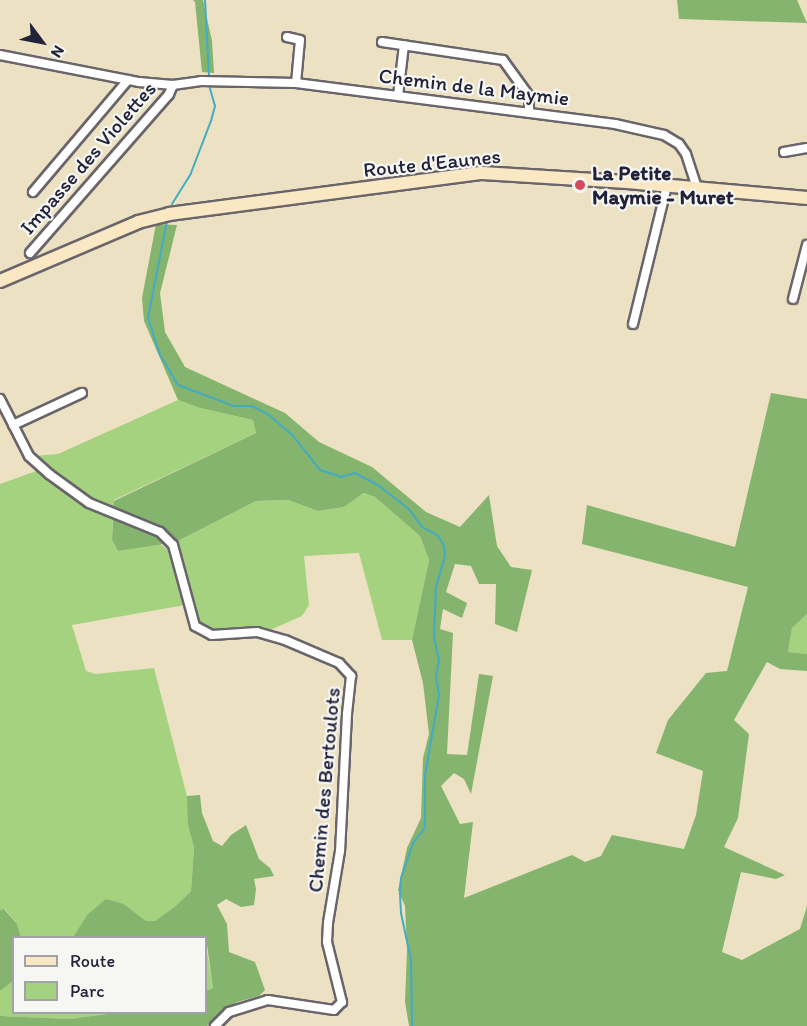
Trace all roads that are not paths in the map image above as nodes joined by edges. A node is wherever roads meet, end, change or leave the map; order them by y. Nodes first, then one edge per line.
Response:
1 (287, 37) dead end
2 (382, 42) dead end
3 (404, 45) junction
4 (0, 55) edge
5 (128, 80) junction
6 (296, 83) junction
7 (173, 85) junction
8 (398, 96) junction
9 (529, 113) junction
10 (807, 148) edge
11 (784, 152) dead end
12 (667, 186) junction
13 (697, 188) junction
14 (33, 192) dead end
15 (807, 198) edge
16 (807, 245) edge
17 (30, 253) dead end
18 (0, 281) edge
19 (793, 299) dead end
20 (633, 324) dead end
21 (82, 393) dead end
22 (0, 399) edge
23 (13, 425) junction
24 (215, 1026) edge

1 - 6 street
2 - 3 street
3 - 8 street
3 - 9 street
4 - 5 street, Chemin de la Maymie
5 - 7 street, Chemin de la Maymie
5 - 14 street
6 - 7 street, Chemin de la Maymie
6 - 8 street, Chemin de la Maymie
7 - 17 street, Impasse des Violettes
8 - 9 street, Chemin de la Maymie
9 - 13 street, Chemin de la Maymie
10 - 11 street
12 - 13 main road, Route d'Eaunes
12 - 18 main road, Route d'Eaunes
12 - 20 street
13 - 15 main road, Route d'Eaunes
16 - 19 street
21 - 23 street
22 - 23 street, Chemin des Bertoulots
23 - 24 street, Chemin des Bertoulots

